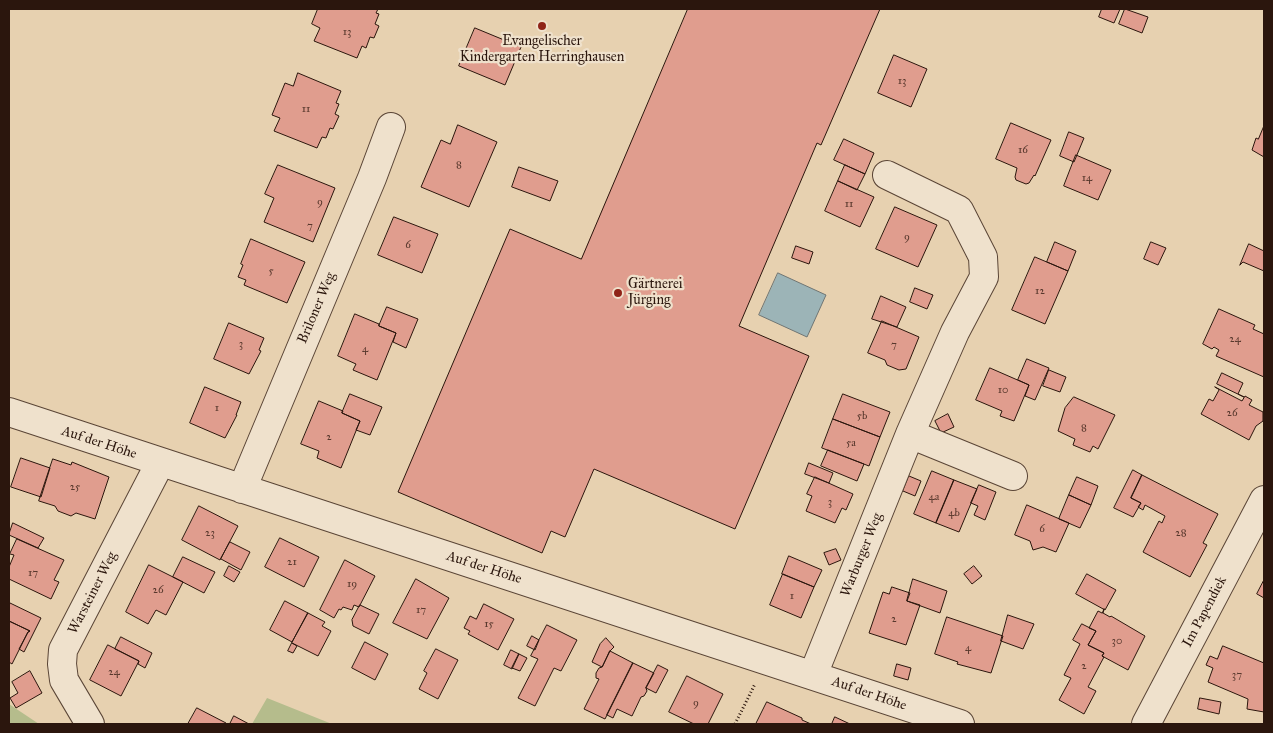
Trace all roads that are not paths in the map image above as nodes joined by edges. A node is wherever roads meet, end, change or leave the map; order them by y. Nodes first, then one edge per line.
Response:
1 (391, 127) dead end
2 (887, 175) dead end
3 (9, 412) edge
4 (910, 434) junction
5 (160, 463) junction
6 (1014, 476) dead end
7 (242, 490) junction
8 (1264, 500) edge
9 (813, 675) junction
10 (90, 724) edge
11 (960, 724) edge
12 (1146, 724) edge

1 - 7 street, Briloner Weg
2 - 4 street, Warburger Weg
3 - 5 street, Auf der Höhe
4 - 6 street
4 - 9 street, Warburger Weg
5 - 7 street, Auf der Höhe
5 - 10 street, Warsteiner Weg
7 - 9 street, Auf der Höhe
8 - 12 street, Im Papendiek
9 - 11 street, Auf der Höhe

